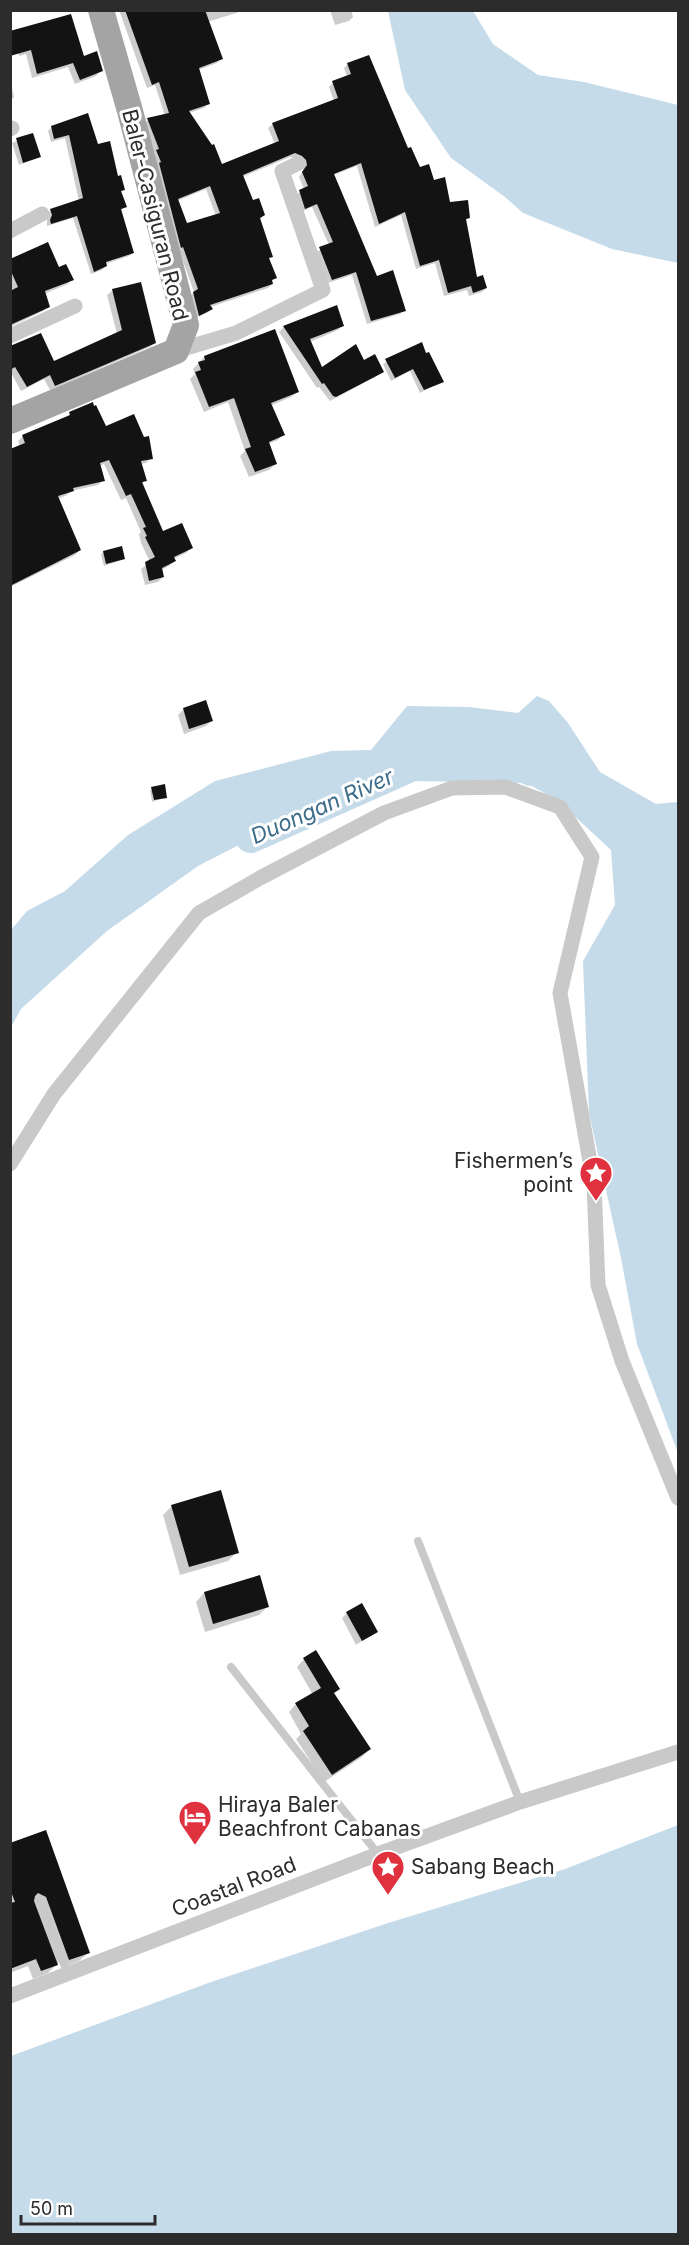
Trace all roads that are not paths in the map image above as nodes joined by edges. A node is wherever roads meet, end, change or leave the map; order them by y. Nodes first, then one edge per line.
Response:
1 (100, 10) edge
2 (297, 164) dead end
3 (42, 214) dead end
4 (10, 231) edge
5 (75, 306) dead end
6 (10, 336) edge
7 (176, 351) junction
8 (10, 421) edge
9 (10, 1164) edge
10 (678, 1498) edge
11 (418, 1541) dead end
12 (231, 1667) dead end
13 (678, 1752) edge
14 (520, 1802) junction
15 (378, 1854) junction
16 (40, 1899) dead end
17 (68, 1974) junction
18 (10, 1996) edge

1 - 7 main road, Baler-Casiguran Road
2 - 7 street
3 - 4 street
5 - 6 street
7 - 8 main road, Baler-Casiguran Road
9 - 10 street
11 - 14 lane
12 - 15 lane
13 - 14 street, Coastal Road
14 - 15 street, Coastal Road
15 - 17 street, Coastal Road
16 - 17 lane
17 - 18 street, Coastal Road

